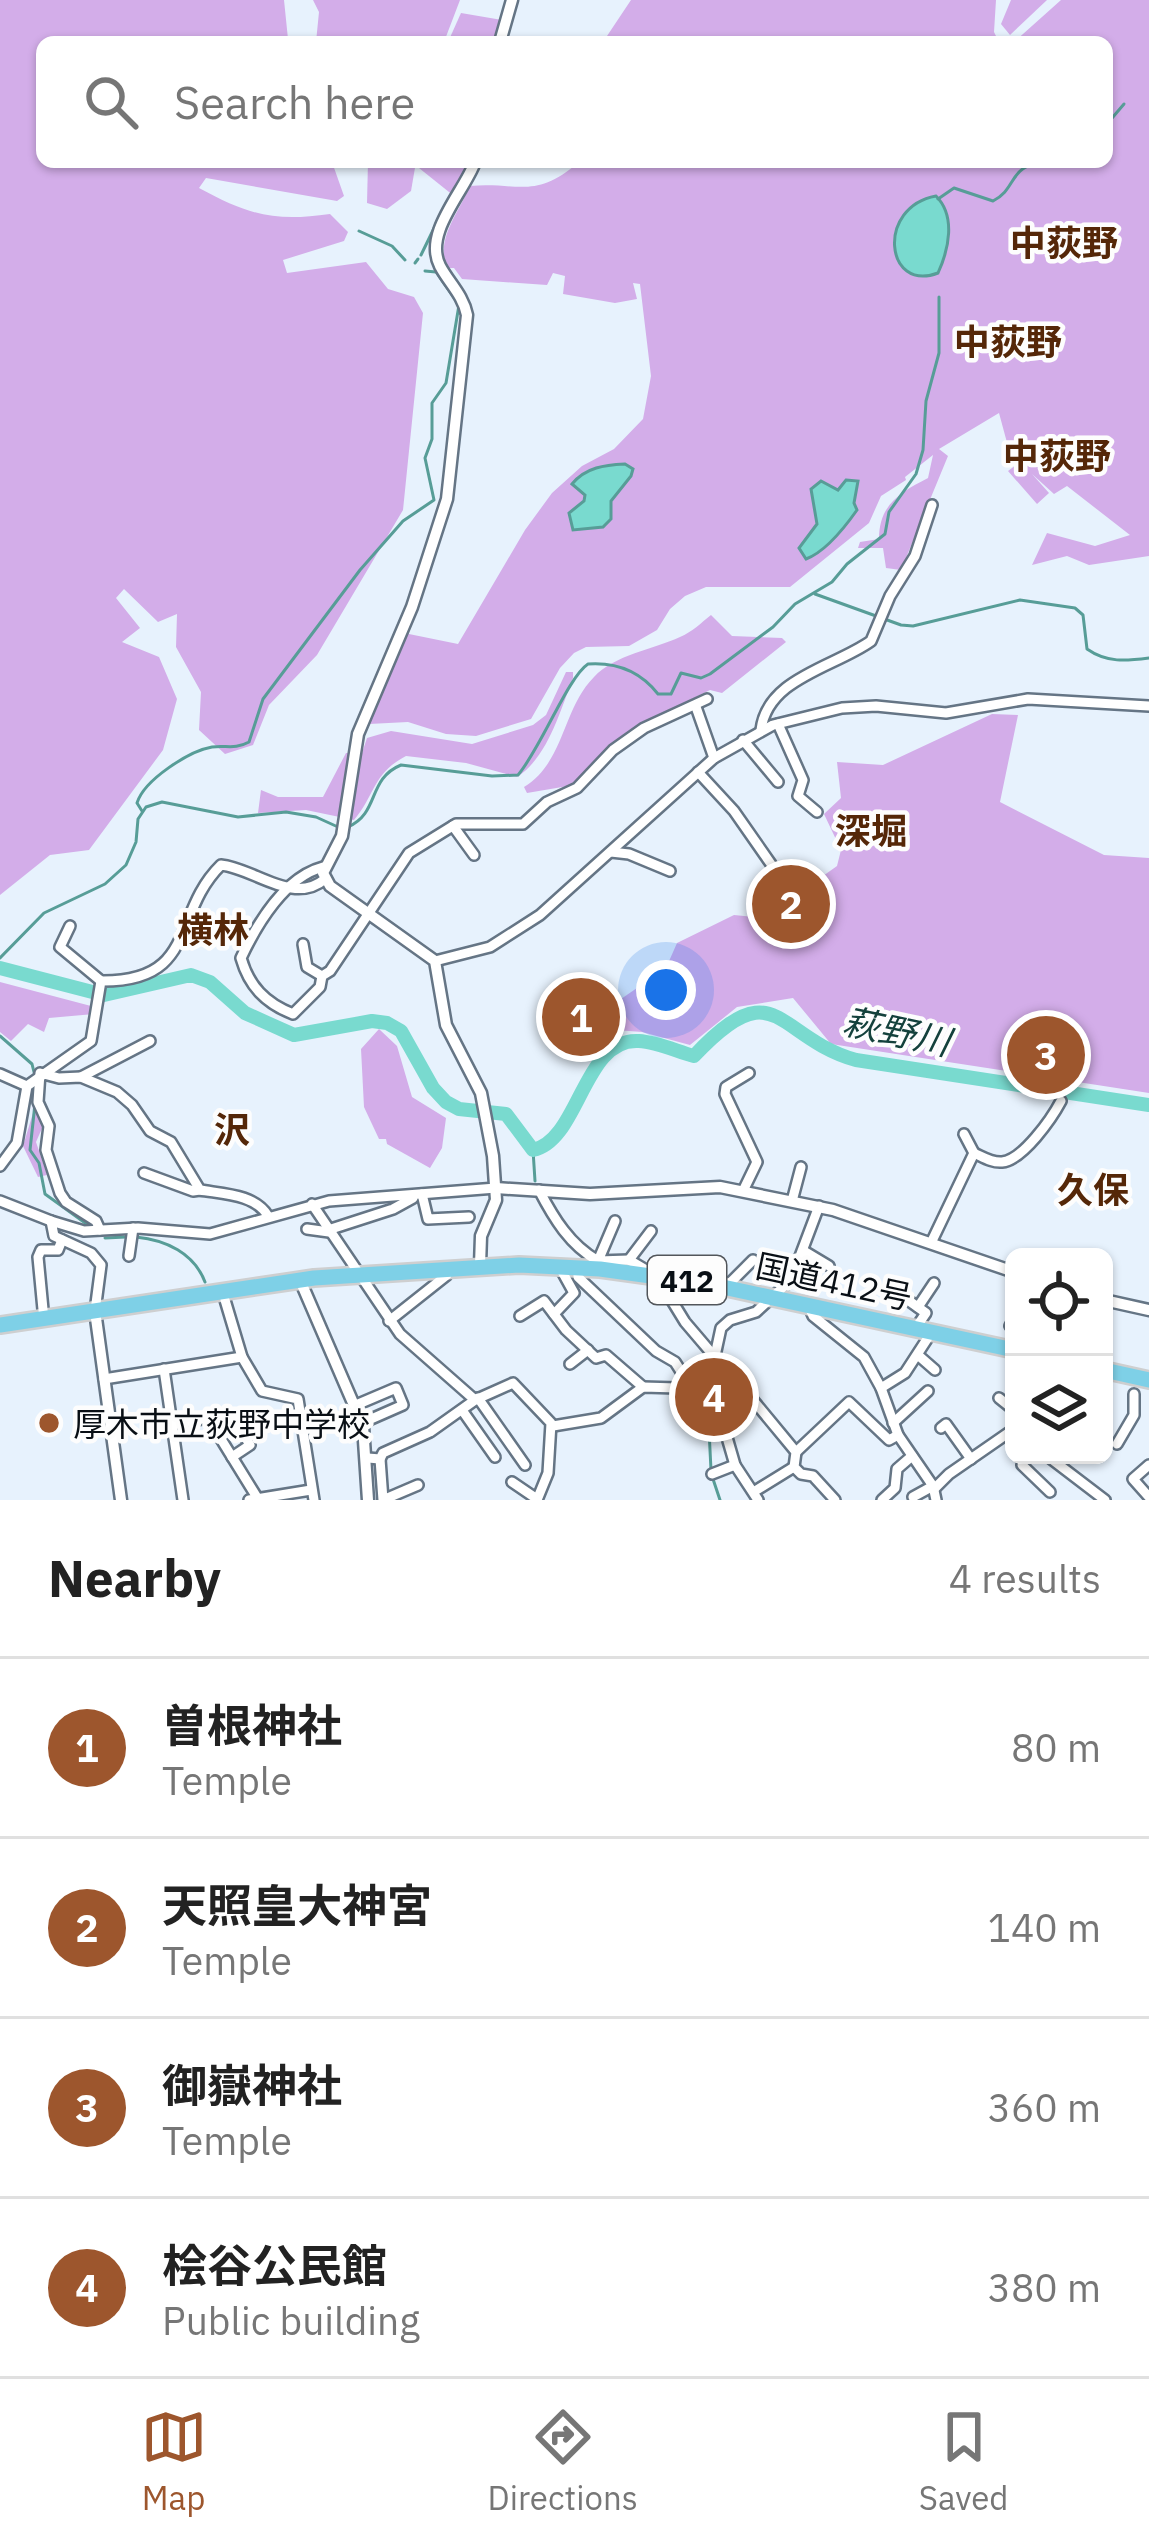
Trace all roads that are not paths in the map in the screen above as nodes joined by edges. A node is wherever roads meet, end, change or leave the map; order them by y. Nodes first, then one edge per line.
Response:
1 (512, 0) edge
2 (502, 36) edge
3 (472, 168) edge
4 (932, 505) dead end
5 (707, 699) dead end
6 (1149, 706) edge
7 (696, 707) junction
8 (778, 724) junction
9 (761, 730) junction
10 (743, 740) junction
11 (714, 758) junction
12 (698, 772) junction
13 (778, 782) dead end
14 (817, 812) dead end
15 (453, 826) junction
16 (611, 852) junction
17 (474, 855) dead end
18 (771, 864) dead end
19 (670, 871) dead end
20 (324, 873) junction
21 (289, 886) junction
22 (368, 914) junction
23 (70, 926) dead end
24 (303, 944) dead end
25 (435, 961) junction
26 (322, 976) junction
27 (100, 984) junction
28 (92, 1036) junction
29 (150, 1041) dead end
30 (106, 1063) junction
31 (749, 1073) dead end
32 (0, 1074) edge
33 (81, 1077) junction
34 (32, 1080) junction
35 (1060, 1100) dead end
36 (10, 1101) dead end
37 (23, 1121) junction
38 (964, 1134) dead end
39 (0, 1146) edge
40 (974, 1153) junction
41 (10, 1154) junction
42 (0, 1166) edge
43 (802, 1167) dead end
44 (144, 1173) dead end
45 (496, 1188) junction
46 (200, 1190) junction
47 (538, 1190) junction
48 (743, 1191) junction
49 (420, 1195) junction
50 (0, 1201) edge
51 (792, 1201) junction
52 (312, 1204) junction
53 (819, 1206) junction
54 (268, 1216) junction
55 (478, 1220) junction
56 (51, 1221) junction
57 (615, 1221) dead end
58 (133, 1228) junction
59 (307, 1229) dead end
60 (100, 1230) junction
61 (329, 1231) junction
62 (651, 1231) dead end
63 (62, 1240) junction
64 (931, 1243) junction
65 (804, 1251) junction
66 (129, 1256) dead end
67 (629, 1260) junction
68 (753, 1261) dead end
69 (480, 1265) junction
70 (599, 1265) junction
71 (559, 1266) junction
72 (830, 1266) dead end
73 (448, 1267) junction
74 (578, 1267) junction
75 (1005, 1268) edge
76 (357, 1275) junction
77 (652, 1275) junction
78 (302, 1284) junction
79 (934, 1287) dead end
80 (726, 1288) junction
81 (898, 1293) dead end
82 (773, 1298) junction
83 (225, 1300) junction
84 (1113, 1302) edge
85 (809, 1307) junction
86 (918, 1307) junction
87 (1149, 1310) edge
88 (554, 1314) junction
89 (96, 1315) junction
90 (520, 1316) dead end
91 (44, 1320) junction
92 (389, 1321) junction
93 (0, 1325) edge
94 (923, 1331) junction
95 (0, 1335) edge
96 (1005, 1348) edge
97 (588, 1350) junction
98 (919, 1356) junction
99 (242, 1357) junction
100 (714, 1359) junction
101 (570, 1364) dead end
102 (164, 1369) junction
103 (935, 1370) dead end
104 (1113, 1372) edge
105 (104, 1379) junction
106 (1149, 1380) edge
107 (695, 1385) junction
108 (643, 1387) junction
109 (881, 1388) junction
110 (1134, 1394) dead end
111 (926, 1395) dead end
112 (999, 1398) dead end
113 (476, 1399) junction
114 (1005, 1403) edge
115 (356, 1405) junction
116 (462, 1410) junction
117 (1134, 1414) junction
118 (208, 1418) junction
119 (362, 1423) junction
120 (893, 1423) junction
121 (172, 1424) junction
122 (946, 1424) dead end
123 (553, 1426) junction
124 (1140, 1428) dead end
125 (726, 1434) dead end
126 (898, 1435) junction
127 (1005, 1436) edge
128 (1117, 1444) dead end
129 (796, 1452) junction
130 (912, 1456) junction
131 (232, 1457) junction
132 (495, 1457) dead end
133 (374, 1459) junction
134 (971, 1459) junction
135 (1022, 1464) edge
136 (1056, 1464) edge
137 (525, 1465) dead end
138 (735, 1465) junction
139 (1149, 1465) edge
140 (794, 1467) junction
141 (712, 1474) dead end
142 (512, 1482) dead end
143 (418, 1485) dead end
144 (934, 1492) edge
145 (1050, 1492) dead end
146 (313, 1495) edge
147 (756, 1495) edge
148 (1090, 1495) edge
149 (914, 1497) dead end
150 (1149, 1497) edge
151 (258, 1498) edge
152 (537, 1499) edge
153 (121, 1500) edge
154 (183, 1500) edge
155 (249, 1500) edge
156 (368, 1500) edge
157 (835, 1500) edge
158 (881, 1500) edge
159 (1106, 1500) edge

1 - 2 street
3 - 20 street
4 - 9 street
5 - 7 street
6 - 8 street
7 - 11 street
7 - 15 street
8 - 9 street
8 - 14 street
9 - 10 street
10 - 11 street
10 - 13 street
11 - 12 street
12 - 16 street
12 - 18 street
15 - 17 street
15 - 22 street
16 - 19 street
16 - 25 street
20 - 21 street
20 - 21 street
20 - 22 street
21 - 26 street
21 - 27 street
22 - 25 street
22 - 26 street
23 - 27 street
24 - 26 street
25 - 45 street
27 - 28 street
28 - 30 street
28 - 34 street
29 - 30 street
30 - 33 street
31 - 48 street
32 - 34 street
33 - 34 street
33 - 46 street
34 - 37 street
34 - 60 street
35 - 40 street
36 - 37 street
37 - 41 street
38 - 40 street
39 - 41 street
40 - 64 street
41 - 42 street
43 - 51 street
44 - 46 street
45 - 47 street
45 - 49 street
45 - 55 street
46 - 54 street
47 - 48 street
47 - 70 street
48 - 51 street
49 - 52 street
49 - 55 street
49 - 61 street
50 - 56 street
51 - 53 street
52 - 54 street
52 - 61 street
53 - 64 street
53 - 65 street
54 - 58 street
55 - 69 street
56 - 60 street
56 - 63 street
57 - 70 street
58 - 60 street
58 - 66 street
59 - 61 street
61 - 76 street
62 - 67 street
63 - 89 street
63 - 91 street
64 - 75 street
65 - 72 street
65 - 82 street
67 - 70 street
67 - 77 street
68 - 80 street
69 - 71 highway, 国道412号 / 412
69 - 73 highway, 国道412号 / 412
70 - 74 highway, 国道412号 / 412
70 - 77 highway, 国道412号 / 412
71 - 74 highway, 国道412号 / 412
71 - 88 street
73 - 76 highway, 国道412号 / 412
73 - 92 street
74 - 107 street
76 - 78 highway, 国道412号 / 412
76 - 92 street
77 - 80 highway, 国道412号 / 412
77 - 100 street
78 - 83 highway, 国道412号 / 412
78 - 89 highway, 国道412号 / 412
78 - 115 street
79 - 86 street
80 - 82 highway, 国道412号 / 412
81 - 86 street
82 - 85 highway, 国道412号 / 412
82 - 100 street
83 - 89 highway, 国道412号 / 412
83 - 99 street
84 - 87 street
85 - 94 highway, 国道412号 / 412
85 - 109 street
86 - 94 street
88 - 90 street
88 - 97 street
89 - 91 highway, 国道412号 / 412
89 - 95 highway, 国道412号 / 412
89 - 105 street
91 - 93 highway, 国道412号 / 412
92 - 113 street
94 - 96 highway, 国道412号 / 412
94 - 98 street
97 - 101 street
97 - 108 street
98 - 103 street
98 - 109 street
99 - 102 street
99 - 146 street
100 - 107 street
100 - 129 street
102 - 105 street
102 - 121 street
104 - 106 highway
105 - 153 street
107 - 108 street
108 - 123 street
109 - 120 street
110 - 117 street
111 - 120 street
112 - 114 street
113 - 116 street
113 - 123 street
113 - 137 street
115 - 119 street
115 - 119 street
116 - 132 street
116 - 133 street
117 - 124 street
117 - 128 street
118 - 121 street
118 - 131 street
118 - 131 street
119 - 133 street
120 - 126 street
121 - 154 street
122 - 134 street
123 - 152 street
125 - 138 street
126 - 129 street
126 - 130 street
127 - 134 street
129 - 140 street
130 - 144 street
130 - 158 street
131 - 151 street
133 - 143 street
133 - 156 street
134 - 144 street
135 - 145 street
136 - 148 street
138 - 141 street
138 - 147 street
139 - 150 street
140 - 147 street
140 - 157 street
142 - 152 street
144 - 149 street
146 - 151 street
148 - 159 street
151 - 155 street

